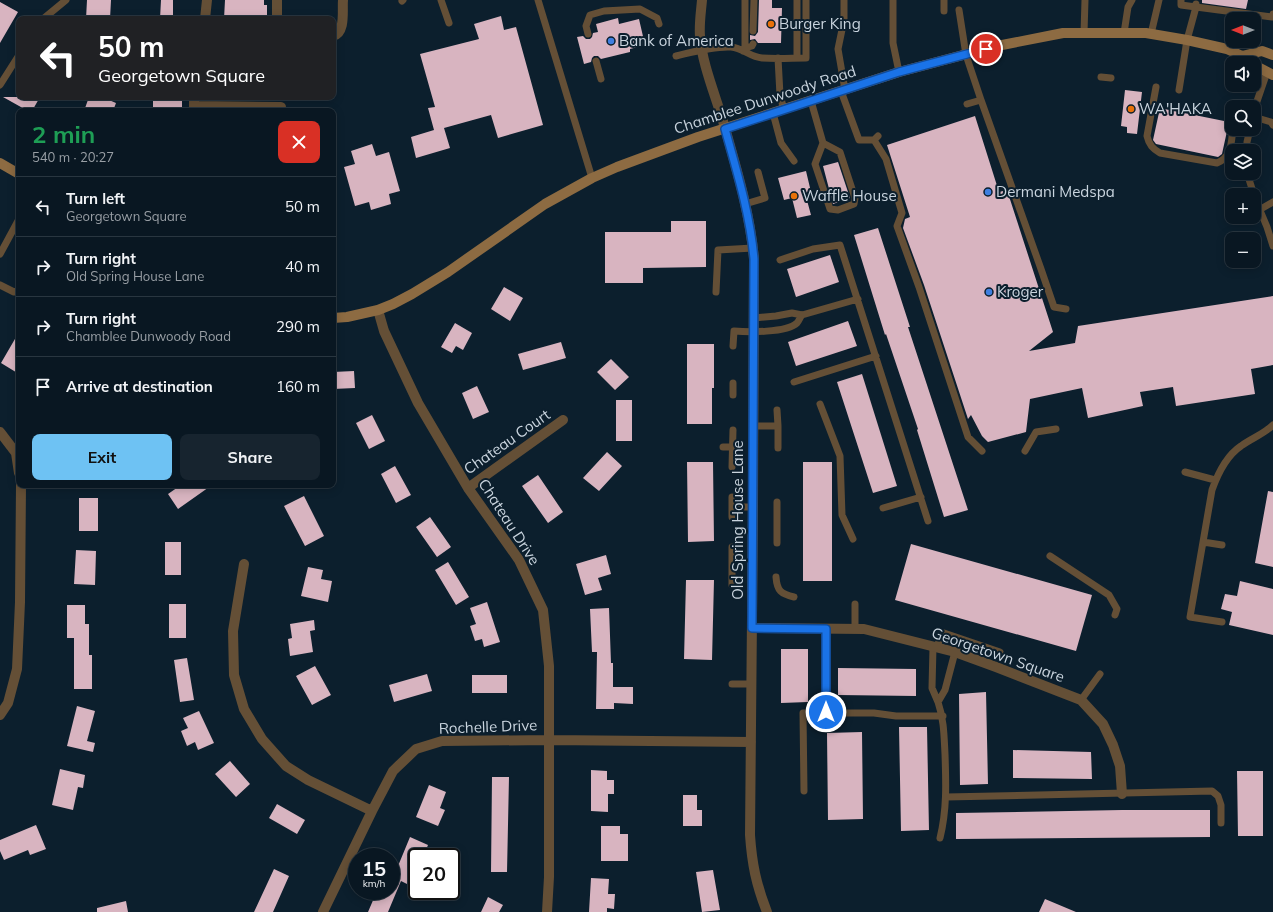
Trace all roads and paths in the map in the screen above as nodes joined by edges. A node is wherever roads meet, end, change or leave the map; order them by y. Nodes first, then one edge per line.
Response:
1 (66, 0) edge
2 (207, 0) edge
3 (277, 0) edge
4 (343, 0) edge
5 (441, 0) edge
6 (538, 0) edge
7 (702, 0) edge
8 (745, 0) edge
9 (754, 0) edge
10 (797, 0) edge
11 (806, 0) edge
12 (844, 0) edge
13 (894, 0) edge
14 (944, 0) edge
15 (1085, 0) edge
16 (1132, 0) edge
17 (1159, 0) edge
18 (1181, 0) edge
19 (1196, 6) junction
20 (959, 10) dead end
21 (944, 11) dead end
22 (1230, 12) edge
23 (1273, 14) edge
24 (47, 16) edge
25 (205, 16) edge
26 (277, 16) edge
27 (1261, 17) edge
28 (449, 23) dead end
29 (659, 24) dead end
30 (753, 31) dead end
31 (1084, 33) junction
32 (1124, 33) junction
33 (588, 34) dead end
34 (1151, 34) junction
35 (336, 35) edge
36 (1187, 40) junction
37 (753, 44) dead end
38 (744, 49) junction
39 (1227, 49) joint
40 (702, 50) junction
41 (966, 55) junction
42 (1273, 55) edge
43 (676, 56) dead end
44 (1242, 56) joint
45 (778, 58) junction
46 (797, 58) junction
47 (16, 60) edge
48 (596, 61) dead end
49 (1261, 68) edge
50 (899, 72) junction
51 (1270, 73) edge
52 (1101, 77) dead end
53 (1112, 78) dead end
54 (601, 79) dead end
55 (0, 85) edge
56 (1156, 87) dead end
57 (843, 90) junction
58 (1179, 90) dead end
59 (981, 100) junction
60 (1258, 100) edge
61 (811, 101) junction
62 (967, 104) dead end
63 (194, 105) edge
64 (281, 107) dead end
65 (248, 108) edge
66 (274, 108) edge
67 (784, 110) junction
68 (773, 113) junction
69 (1261, 119) edge
70 (1273, 125) edge
71 (725, 129) junction
72 (1232, 136) edge
73 (823, 143) junction
74 (794, 161) dead end
75 (0, 163) edge
76 (16, 172) edge
77 (758, 172) dead end
78 (592, 178) junction
79 (1273, 202) edge
80 (745, 204) junction
81 (1261, 209) edge
82 (1261, 215) edge
83 (16, 225) edge
84 (1273, 246) edge
85 (753, 248) junction
86 (0, 254) edge
87 (780, 260) dead end
88 (0, 285) edge
89 (16, 292) edge
90 (716, 292) dead end
91 (858, 299) junction
92 (1066, 309) dead end
93 (378, 310) junction
94 (802, 315) junction
95 (336, 318) edge
96 (754, 318) junction
97 (753, 332) junction
98 (734, 346) dead end
99 (876, 356) junction
100 (794, 382) dead end
101 (733, 383) dead end
102 (733, 395) dead end
103 (820, 404) dead end
104 (777, 410) dead end
105 (563, 420) dead end
106 (1273, 425) edge
107 (754, 426) junction
108 (778, 426) junction
109 (1056, 429) dead end
110 (733, 430) dead end
111 (0, 432) edge
112 (723, 447) dead end
113 (732, 447) junction
114 (778, 448) dead end
115 (982, 451) dead end
116 (1025, 451) dead end
117 (16, 453) edge
118 (732, 466) dead end
119 (1185, 472) dead end
120 (1215, 480) junction
121 (21, 488) edge
122 (468, 488) junction
123 (732, 497) dead end
124 (921, 497) junction
125 (777, 502) dead end
126 (732, 507) junction
127 (753, 507) junction
128 (883, 508) dead end
129 (732, 517) dead end
130 (928, 521) dead end
131 (853, 539) dead end
132 (1203, 542) junction
133 (777, 543) dead end
134 (1222, 545) dead end
135 (732, 547) dead end
136 (1050, 556) dead end
137 (244, 564) dead end
138 (776, 577) dead end
139 (732, 585) dead end
140 (794, 597) dead end
141 (855, 604) dead end
142 (1115, 615) dead end
143 (1222, 622) dead end
144 (752, 628) junction
145 (855, 628) junction
146 (826, 629) junction
147 (935, 647) junction
148 (955, 652) junction
149 (1000, 652) dead end
150 (1100, 674) dead end
151 (732, 684) dead end
152 (752, 684) junction
153 (1081, 700) junction
154 (938, 702) junction
155 (826, 712) junction
156 (0, 715) edge
157 (943, 716) junction
158 (550, 740) junction
159 (751, 742) junction
160 (804, 790) dead end
161 (1122, 794) junction
162 (946, 797) junction
163 (372, 812) junction
164 (1221, 823) dead end
165 (940, 838) dead end
166 (323, 912) edge
167 (546, 912) edge
168 (767, 912) edge

1 - 24 lane
2 - 25 street
3 - 26 street
4 - 35 street
5 - 28 lane
6 - 78 lane
7 - 40 street, Old Spring House Lane
8 - 38 lane
9 - 30 lane
10 - 46 lane
11 - 46 lane
12 - 57 lane
13 - 50 lane
14 - 21 lane
15 - 31 lane
16 - 32 lane
17 - 34 lane
18 - 19 lane
19 - 22 lane
19 - 36 lane
20 - 41 lane
23 - 27 lane
29 - 33 lane
31 - 32 street, Chamblee Dunwoody Road
31 - 41 street, Chamblee Dunwoody Road
32 - 34 street, Chamblee Dunwoody Road
34 - 36 street, Chamblee Dunwoody Road
36 - 39 street, Chamblee Dunwoody Road
36 - 58 lane
37 - 38 lane
38 - 40 lane
38 - 45 lane
39 - 44 street, Chamblee Dunwoody Road
40 - 43 lane
40 - 71 street, Old Spring House Lane
41 - 50 street, Chamblee Dunwoody Road
41 - 59 lane
42 - 44 street
45 - 46 lane
45 - 67 lane
47 - 55 lane
48 - 54 lane
49 - 51 street
50 - 57 street, Chamblee Dunwoody Road
51 - 60 lane
52 - 53 lane
56 - 72 lane
57 - 61 street, Chamblee Dunwoody Road
57 - 115 lane
59 - 62 lane
59 - 92 lane
61 - 67 street, Chamblee Dunwoody Road
61 - 73 lane
63 - 65 street
64 - 66 street
67 - 68 street, Chamblee Dunwoody Road
68 - 71 street, Chamblee Dunwoody Road
68 - 74 lane
69 - 70 lane
71 - 78 street, Chamblee Dunwoody Road
71 - 80 street, Old Spring House Lane
73 - 73 lane
75 - 76 street
77 - 80 lane
78 - 93 street, Chamblee Dunwoody Road
79 - 81 lane
80 - 85 street, Old Spring House Lane
82 - 84 lane
83 - 86 lane
85 - 90 lane
85 - 96 street, Old Spring House Lane
87 - 91 lane
88 - 89 lane
91 - 94 lane
91 - 99 lane
93 - 95 street, Chamblee Dunwoody Road
93 - 122 street, Chateau Drive
94 - 96 lane
94 - 97 lane
96 - 97 street, Old Spring House Lane
97 - 98 lane
97 - 107 street, Old Spring House Lane
99 - 100 lane
99 - 124 lane
101 - 102 lane
103 - 131 lane
104 - 108 lane
105 - 122 street, Chateau Court
106 - 120 lane
107 - 108 lane
107 - 127 street, Old Spring House Lane
108 - 114 lane
109 - 116 lane
110 - 113 lane
111 - 117 street
112 - 113 lane
113 - 118 lane
119 - 120 lane
120 - 132 lane
121 - 156 street
122 - 158 street, Chateau Drive
123 - 126 lane
124 - 128 lane
124 - 130 lane
125 - 133 lane
126 - 127 lane
126 - 129 lane
127 - 144 street, Old Spring House Lane
132 - 134 lane
132 - 143 lane
135 - 139 lane
136 - 142 lane
137 - 163 street
138 - 140 lane
141 - 145 lane
144 - 146 street, Georgetown Square
144 - 152 street, Old Spring House Lane
145 - 146 street, Georgetown Square
145 - 147 street, Georgetown Square
146 - 155 lane
147 - 148 street, Georgetown Square
147 - 149 lane
147 - 154 lane
148 - 153 street, Georgetown Square
148 - 154 lane
150 - 153 lane
151 - 152 lane
152 - 159 street, Old Spring House Lane
153 - 161 street, Georgetown Square
154 - 157 lane
155 - 157 lane
155 - 160 lane
157 - 162 lane
158 - 159 street, Rochelle Drive
158 - 163 street, Rochelle Drive
158 - 167 street, Chateau Drive
159 - 168 street, Old Spring House Lane
161 - 162 lane
161 - 164 lane
162 - 165 lane
163 - 166 street, Rochelle Drive

